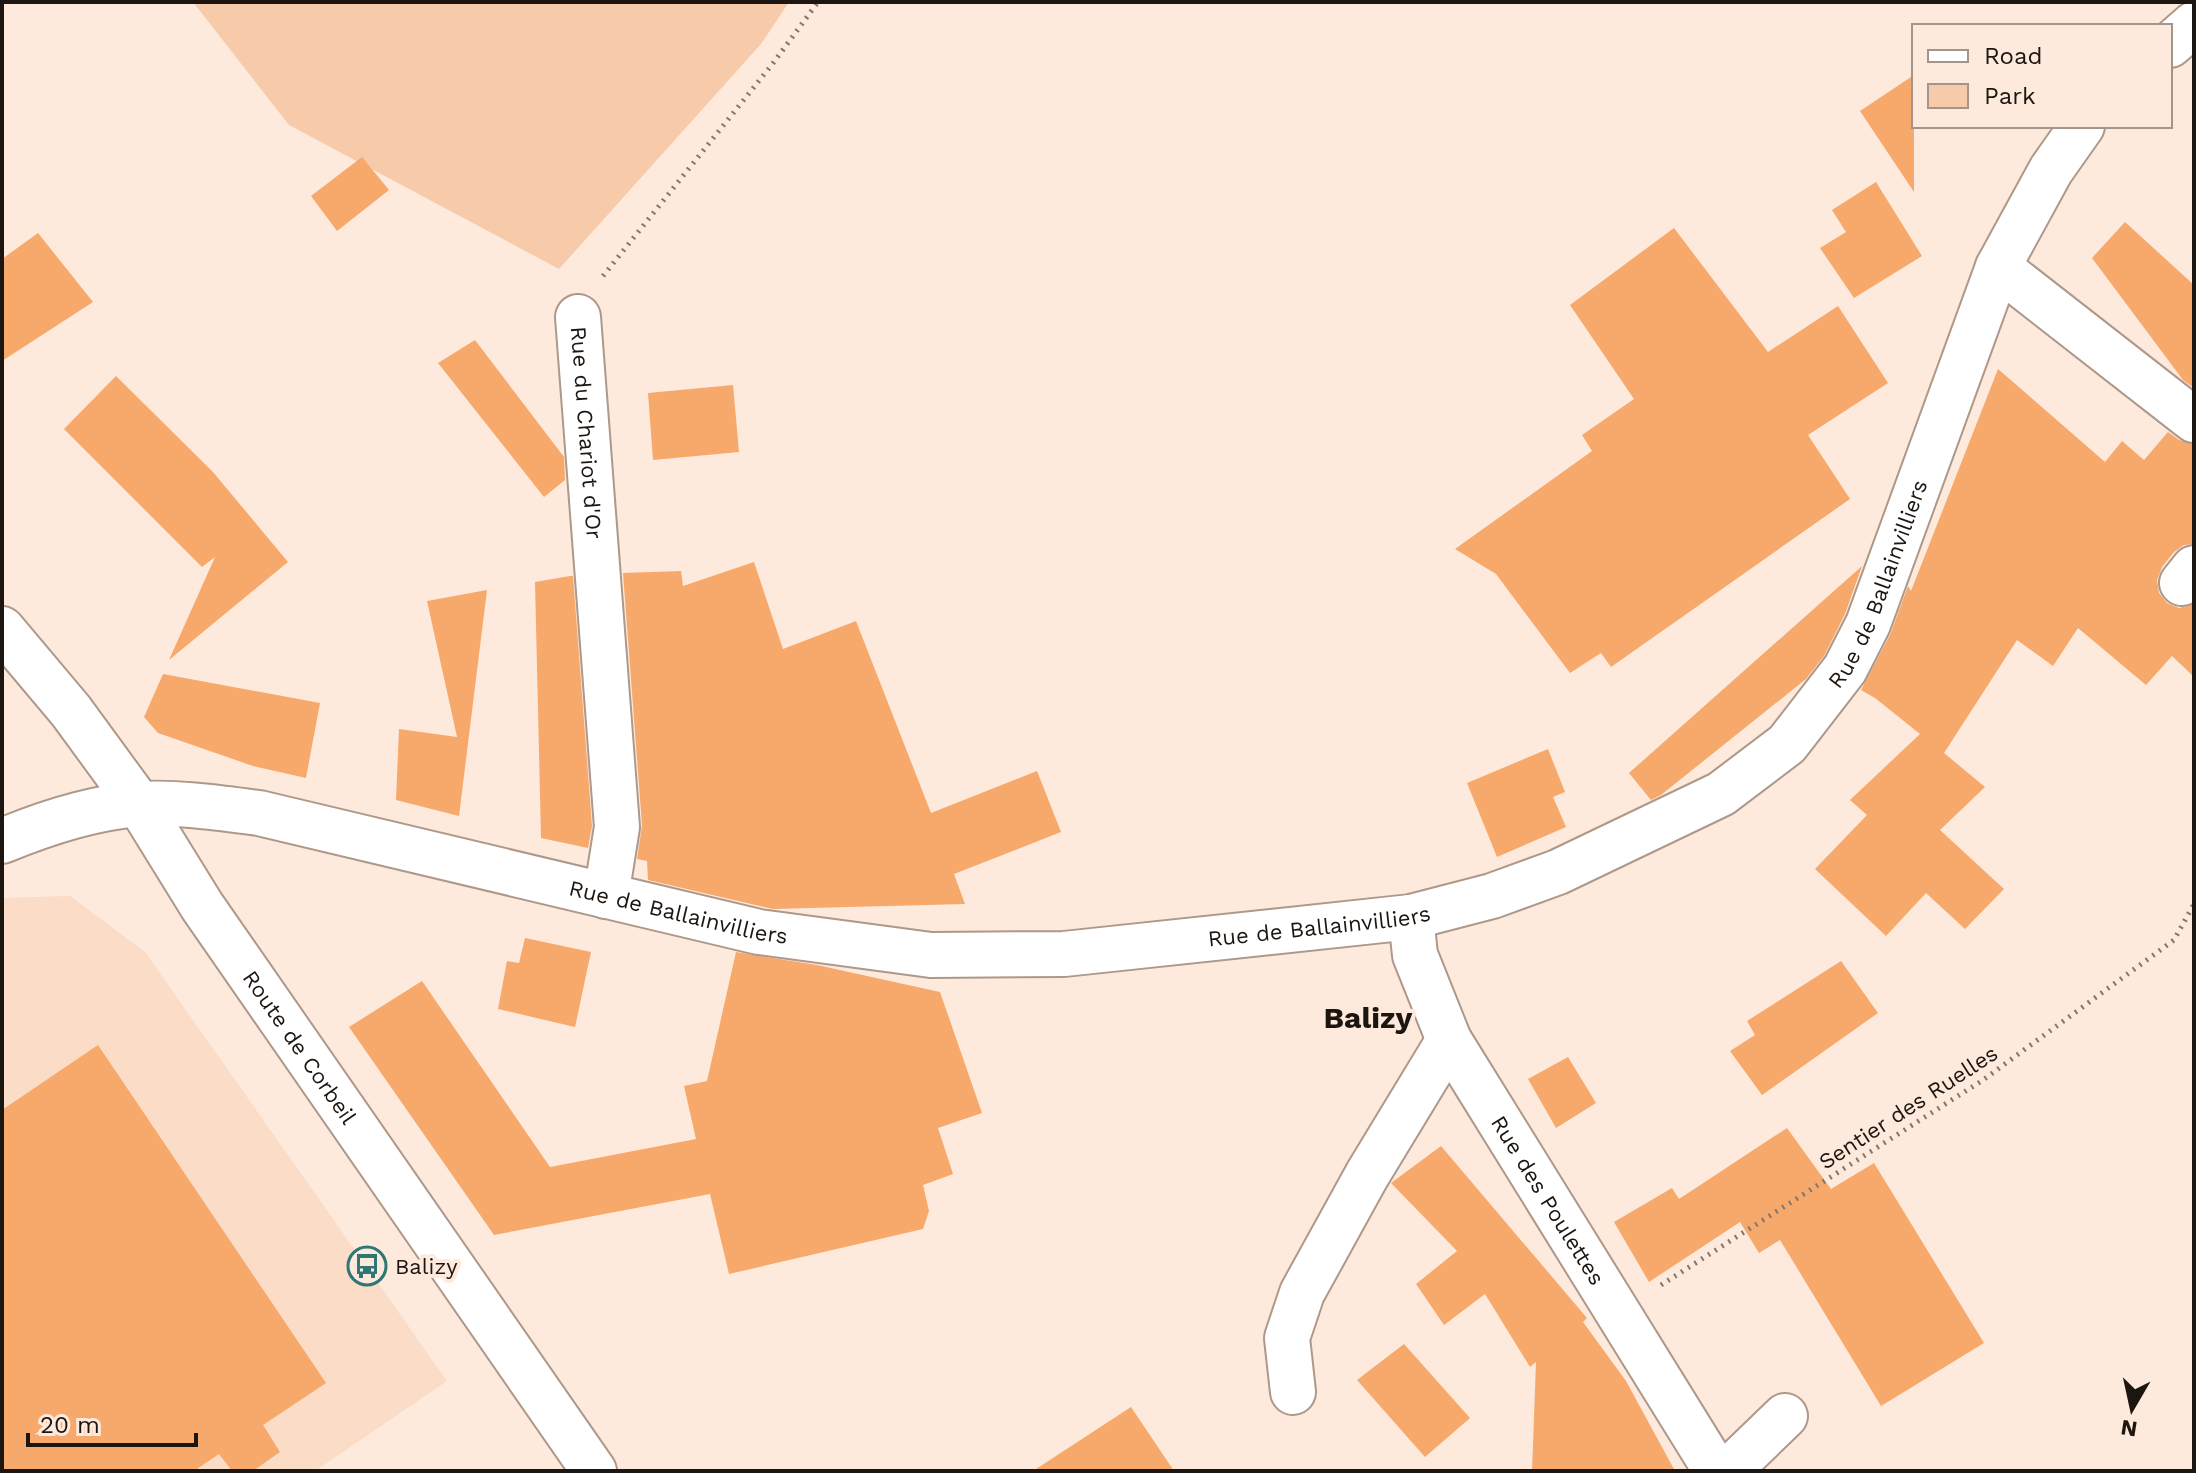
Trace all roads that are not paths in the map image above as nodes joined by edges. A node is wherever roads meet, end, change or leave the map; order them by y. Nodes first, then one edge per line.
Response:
1 (2194, 24) edge
2 (2172, 43) edge
3 (2081, 128) edge
4 (1998, 267) junction
5 (578, 317) road end
6 (2194, 420) edge
7 (2, 629) edge
8 (139, 804) junction
9 (2, 841) edge
10 (606, 896) junction
11 (1411, 917) junction
12 (1449, 1040) junction
13 (1293, 1392) dead end
14 (1785, 1416) dead end
15 (594, 1471) edge
16 (1716, 1471) edge
17 (1728, 1471) edge

1 - 2 street
3 - 4 street, Rue de Ballainvilliers
4 - 6 street
4 - 11 street, Rue de Ballainvilliers
5 - 10 street, Rue du Chariot d'Or
7 - 8 street, Route de Corbeil
8 - 9 street, Rue de Ballainvilliers
8 - 10 street, Rue de Ballainvilliers
8 - 15 street, Route de Corbeil
10 - 11 street, Rue de Ballainvilliers
11 - 12 street, Rue des Poulettes
12 - 13 street
12 - 16 street, Rue des Poulettes
14 - 17 street

